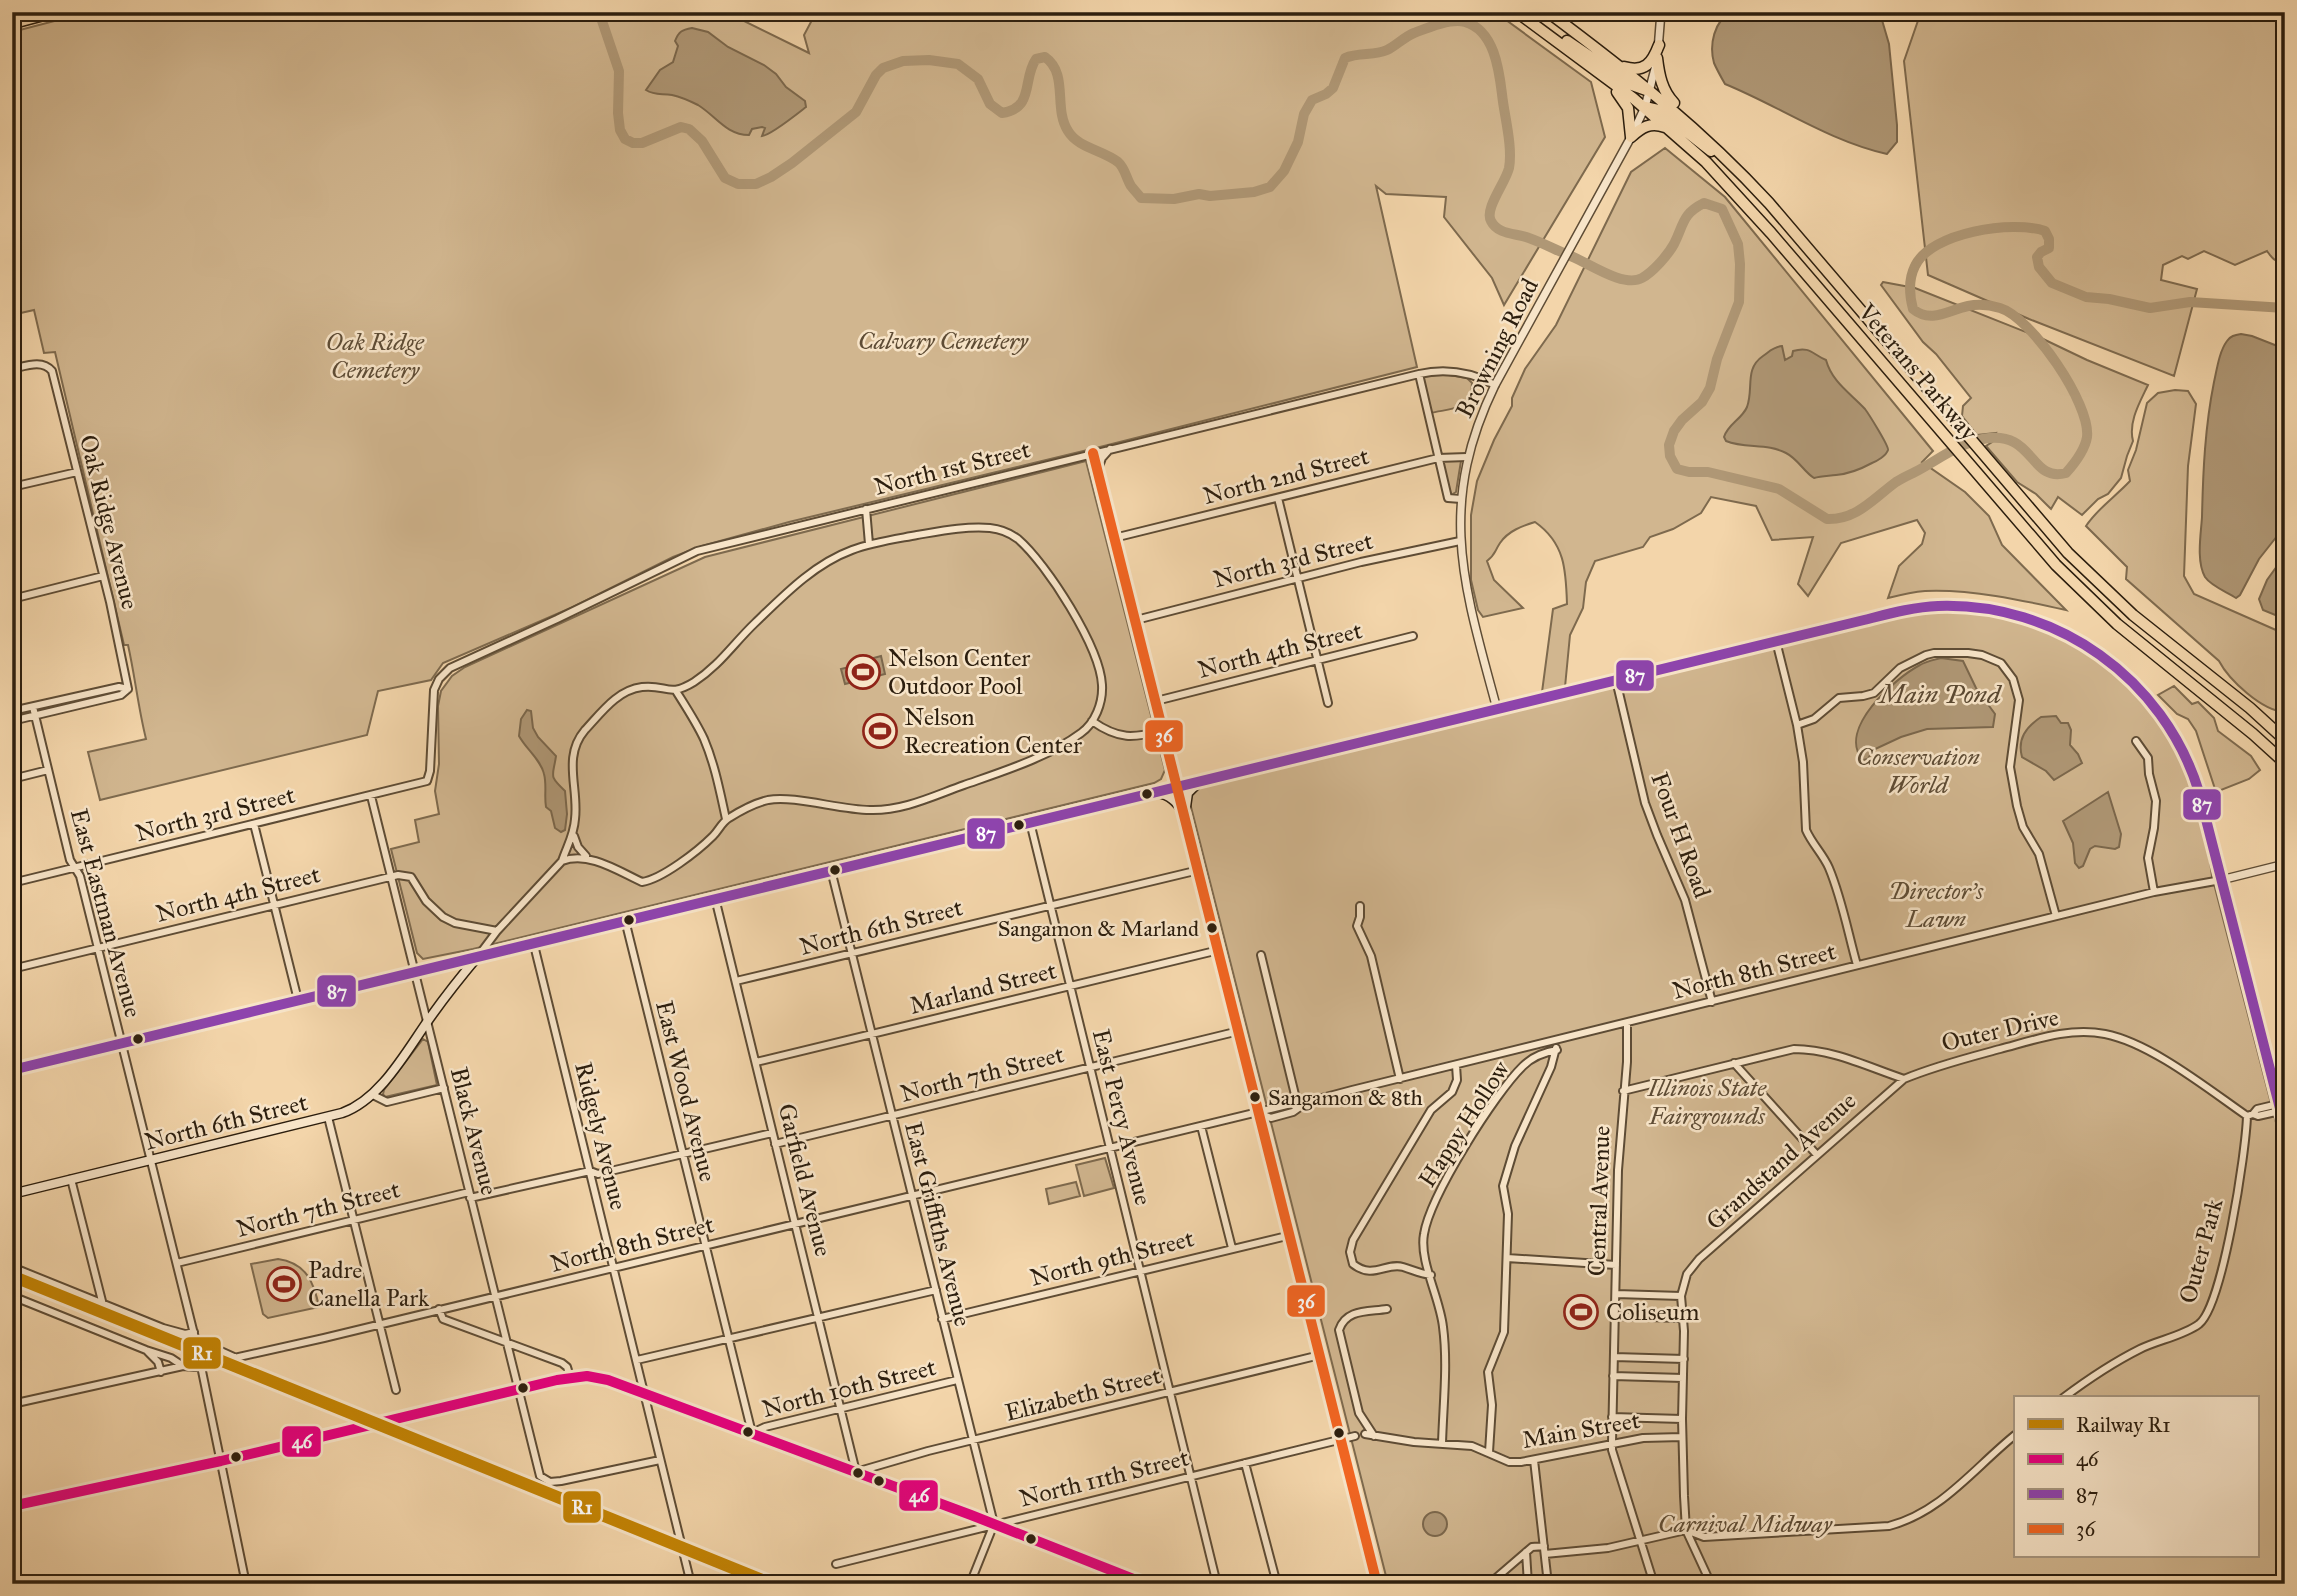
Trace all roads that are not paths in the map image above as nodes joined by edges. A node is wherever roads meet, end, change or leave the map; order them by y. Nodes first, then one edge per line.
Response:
1 (57, 12) edge
2 (1517, 12) edge
3 (1548, 12) edge
4 (1661, 12) edge
5 (1533, 23) junction
6 (12, 24) edge
7 (1659, 45) junction
8 (1577, 56) junction
9 (1657, 58) junction
10 (1620, 65) junction
11 (1650, 89) junction
12 (1645, 107) junction
13 (1669, 129) junction
14 (1631, 136) junction
15 (1714, 147) junction
16 (1769, 203) junction
17 (12, 369) edge
18 (1419, 374) junction
19 (1495, 385) junction
20 (1111, 448) junction
21 (1093, 453) junction
22 (1467, 457) junction
23 (1438, 458) junction
24 (1098, 471) junction
25 (77, 472) junction
26 (12, 487) edge
27 (1278, 498) junction
28 (1461, 499) junction
29 (866, 509) junction
30 (1114, 538) junction
31 (1460, 541) junction
32 (869, 544) junction
33 (103, 576) junction
34 (1298, 579) junction
35 (12, 599) edge
36 (1136, 620) junction
37 (1413, 636) dead end
38 (1776, 641) junction
39 (1318, 660) junction
40 (1616, 680) junction
41 (128, 689) junction
42 (676, 691) junction
43 (1156, 701) junction
44 (1328, 703) dead end
45 (33, 706) junction
46 (1497, 709) junction
47 (12, 711) edge
48 (35, 716) junction
49 (12, 721) edge
50 (1092, 721) junction
51 (1797, 725) junction
52 (1163, 731) junction
53 (2285, 740) edge
54 (2136, 741) dead end
55 (2274, 753) junction
56 (2285, 758) edge
57 (2285, 763) edge
58 (48, 770) junction
59 (12, 779) edge
60 (1203, 780) junction
61 (427, 781) joint
62 (1178, 786) junction
63 (1152, 792) junction
64 (371, 796) junction
65 (1185, 814) junction
66 (726, 819) junction
67 (1030, 822) junction
68 (254, 824) junction
69 (573, 834) junction
70 (588, 858) junction
71 (562, 860) junction
72 (2285, 864) edge
73 (75, 869) junction
74 (831, 870) junction
75 (1199, 870) junction
76 (391, 877) junction
77 (2221, 880) junction
78 (12, 883) edge
79 (2154, 892) junction
80 (715, 898) junction
81 (274, 905) junction
82 (1050, 906) junction
83 (1360, 906) dead end
84 (2056, 916) junction
85 (625, 920) junction
86 (497, 931) junction
87 (533, 942) junction
88 (98, 948) junction
89 (1219, 950) junction
90 (495, 951) junction
91 (852, 954) junction
92 (479, 955) junction
93 (1261, 955) dead end
94 (439, 965) junction
95 (1857, 965) junction
96 (12, 969) edge
97 (415, 971) junction
98 (465, 973) junction
99 (736, 981) junction
100 (1070, 986) junction
101 (445, 998) junction
102 (298, 1000) junction
103 (1712, 1002) junction
104 (427, 1022) junction
105 (1627, 1023) junction
106 (1239, 1031) junction
107 (872, 1034) junction
108 (1555, 1040) junction
109 (121, 1043) junction
110 (1557, 1050) junction
111 (756, 1062) junction
112 (1734, 1063) junction
113 (1456, 1065) junction
114 (1091, 1067) junction
115 (12, 1070) edge
116 (1400, 1079) junction
117 (1904, 1079) junction
118 (444, 1088) junction
119 (1623, 1091) junction
120 (373, 1095) junction
121 (1298, 1107) junction
122 (2279, 1107) junction
123 (1259, 1113) junction
124 (892, 1115) junction
125 (2250, 1115) junction
126 (327, 1117) junction
127 (1201, 1126) junction
128 (2285, 1128) edge
129 (772, 1133) junction
130 (775, 1143) junction
131 (1110, 1148) junction
132 (682, 1154) junction
133 (1817, 1154) junction
134 (151, 1160) junction
135 (590, 1171) junction
136 (71, 1180) junction
137 (12, 1194) edge
138 (470, 1195) junction
139 (912, 1197) junction
140 (352, 1220) junction
141 (796, 1225) junction
142 (1291, 1235) junction
143 (706, 1246) junction
144 (1231, 1248) junction
145 (1507, 1258) junction
146 (177, 1264) junction
147 (1616, 1265) junction
148 (12, 1267) edge
149 (613, 1268) junction
150 (1140, 1270) junction
151 (1431, 1275) junction
152 (936, 1290) junction
153 (1616, 1294) junction
154 (12, 1296) edge
155 (495, 1296) junction
156 (1681, 1296) junction
157 (103, 1305) junction
158 (1387, 1309) dead end
159 (439, 1310) junction
160 (1615, 1316) junction
161 (818, 1317) junction
162 (1681, 1318) junction
163 (942, 1319) junction
164 (379, 1325) junction
165 (194, 1332) junction
166 (729, 1338) junction
167 (506, 1342) junction
168 (197, 1344) junction
169 (146, 1350) junction
170 (1320, 1355) junction
171 (235, 1357) junction
172 (1614, 1357) junction
173 (1684, 1359) junction
174 (637, 1360) junction
175 (184, 1366) junction
176 (202, 1366) junction
177 (161, 1372) junction
178 (1613, 1376) junction
179 (570, 1377) junction
180 (1683, 1378) junction
181 (957, 1380) junction
182 (396, 1390) dead end
183 (517, 1390) junction
184 (1171, 1392) junction
185 (645, 1394) junction
186 (2066, 1396) edge
187 (12, 1404) edge
188 (841, 1409) junction
189 (1612, 1417) junction
190 (1682, 1419) junction
191 (752, 1433) junction
192 (1365, 1434) dead end
193 (1355, 1436) dead end
194 (1374, 1436) junction
195 (1682, 1437) junction
196 (2014, 1437) edge
197 (1341, 1440) junction
198 (972, 1441) junction
199 (1612, 1443) junction
200 (1442, 1444) junction
201 (1489, 1451) junction
202 (660, 1460) junction
203 (1534, 1460) junction
204 (221, 1461) junction
205 (1245, 1463) junction
206 (856, 1472) junction
207 (1191, 1476) junction
208 (12, 1506) edge
209 (994, 1524) junction
210 (1686, 1530) junction
211 (1641, 1541) junction
212 (1544, 1546) junction
213 (1526, 1552) junction
214 (1545, 1554) junction
215 (836, 1564) dead end
216 (566, 1583) edge
217 (246, 1584) edge
218 (556, 1584) edge
219 (580, 1584) edge
220 (691, 1584) edge
221 (970, 1584) edge
222 (1146, 1584) edge
223 (1217, 1584) edge
224 (1277, 1584) edge
225 (1377, 1584) edge
226 (1489, 1584) edge
227 (1528, 1584) edge
228 (1548, 1584) edge
229 (1654, 1584) edge
230 (1711, 1584) edge

1 - 6 main road
2 - 5 highway, Veterans Parkway
3 - 10 highway, Veterans Parkway
4 - 7 street, Browning Road
5 - 8 highway, Veterans Parkway
5 - 11 highway
7 - 9 street, Browning Road
7 - 10 highway
8 - 12 highway, Veterans Parkway
8 - 14 highway
9 - 11 street, Browning Road
9 - 15 highway
10 - 11 highway, Veterans Parkway
11 - 12 street, Browning Road
11 - 15 highway, Veterans Parkway
12 - 13 highway, Veterans Parkway
12 - 14 street, Browning Road
12 - 16 highway
13 - 14 highway
13 - 55 highway, Veterans Parkway
14 - 19 street, Browning Road
15 - 16 highway, Veterans Parkway
16 - 53 highway, Veterans Parkway
17 - 25 street, Oak Ridge Avenue
18 - 19 street, North 1st Street
18 - 20 street, North 1st Street
18 - 23 street
19 - 22 street, Browning Road
20 - 21 street, North 1st Street
20 - 24 street
21 - 24 street
21 - 29 street, North 1st Street
22 - 23 street, North 2nd Street
22 - 28 street, Browning Road
23 - 27 street, North 2nd Street
23 - 28 street
24 - 30 street
25 - 26 street
25 - 33 street, Oak Ridge Avenue
27 - 30 street, North 2nd Street
27 - 34 street
28 - 31 street, Browning Road
29 - 32 street
29 - 61 street, North 1st Street
30 - 36 street
31 - 34 street, North 3rd Street
31 - 46 street, Browning Road
32 - 42 street
32 - 50 street
33 - 35 street
33 - 41 street, Oak Ridge Avenue
34 - 36 street, North 3rd Street
34 - 39 street
36 - 43 street
37 - 39 street, North 4th Street
38 - 40 main road
38 - 51 street
38 - 77 main road
39 - 43 street, North 4th Street
39 - 44 street
40 - 46 main road
40 - 103 street, Four H Road
41 - 45 street
41 - 48 street
42 - 66 street
42 - 69 street
43 - 52 street
45 - 47 street
45 - 48 street, East Eastman Avenue
46 - 60 main road
48 - 49 street
48 - 58 street, East Eastman Avenue
50 - 52 street
50 - 66 street
51 - 84 street
51 - 95 street
52 - 62 street
54 - 79 street
55 - 56 highway
55 - 57 highway, Veterans Parkway
58 - 59 street
58 - 73 street, East Eastman Avenue
60 - 62 main road
60 - 65 main road
61 - 64 street, North 3rd Street
62 - 63 main road
62 - 65 main road
63 - 65 main road
63 - 67 main road
64 - 68 street, North 3rd Street
64 - 76 street, Black Avenue
65 - 75 main road
66 - 70 street
67 - 74 main road
67 - 82 street, East Percy Avenue
68 - 73 street, North 3rd Street
68 - 81 street
69 - 70 street
69 - 71 street
70 - 71 street
71 - 86 street
72 - 77 street
73 - 78 street, North 3rd Street
73 - 88 street, East Eastman Avenue
74 - 80 main road
74 - 91 street, East Griffiths Avenue
75 - 82 street, North 6th Street
75 - 89 main road
76 - 81 street, North 4th Street
76 - 86 street
76 - 97 street, Black Avenue
77 - 79 street, North 8th Street
77 - 122 main road
79 - 84 street, North 8th Street
80 - 85 main road
80 - 99 street, Garfield Avenue
81 - 88 street, North 4th Street
81 - 102 street
82 - 91 street, North 6th Street
82 - 100 street, East Percy Avenue
83 - 116 street
84 - 95 street, North 8th Street
85 - 87 main road
85 - 132 street, East Wood Avenue
86 - 92 street
87 - 90 main road
87 - 135 street, Ridgely Avenue
88 - 96 street, North 4th Street
88 - 109 street, East Eastman Avenue
89 - 100 street, Marland Street
89 - 106 main road
90 - 92 main road
90 - 98 main road
91 - 99 street, North 6th Street
91 - 107 street, East Griffiths Avenue
92 - 94 main road
92 - 98 main road
93 - 121 street
94 - 97 main road
94 - 101 main road
95 - 103 street, North 8th Street
97 - 102 main road
97 - 104 street, Black Avenue
98 - 101 main road
99 - 111 street, Garfield Avenue
100 - 107 street, Marland Street
100 - 114 street, East Percy Avenue
101 - 104 main road
102 - 109 main road
103 - 105 street, North 8th Street
104 - 118 street, Black Avenue
104 - 120 main road
105 - 108 street, North 8th Street
105 - 119 street, Central Avenue
106 - 114 street, North 7th Street
106 - 123 main road
107 - 111 street, Marland Street
107 - 124 street, East Griffiths Avenue
108 - 110 street
108 - 113 street, North 8th Street
109 - 115 main road
109 - 134 street, East Eastman Avenue
110 - 145 street
110 - 151 street, Happy Hollow
111 - 129 street, Garfield Avenue
112 - 117 street
112 - 119 street
112 - 133 street
113 - 116 street, North 8th Street
113 - 151 street
114 - 124 street, North 7th Street
114 - 131 street, East Percy Avenue
116 - 121 street, North 8th Street
117 - 125 street, Outer Drive
117 - 133 street, Grandstand Avenue
118 - 120 street
118 - 138 street, Black Avenue
119 - 147 street, Central Avenue
120 - 126 main road, North 6th Street
121 - 123 street, North 8th Street
122 - 125 street
122 - 128 main road
123 - 127 street, North 8th Street
123 - 142 main road
124 - 130 street, North 7th Street
124 - 139 street, East Griffiths Avenue
125 - 186 street, Outer Park
126 - 134 main road, North 6th Street
126 - 140 street
127 - 131 street, North 8th Street
127 - 144 street
129 - 130 street, Garfield Avenue
129 - 132 street, North 7th Street
130 - 141 street, Garfield Avenue
131 - 139 street, North 8th Street
131 - 150 street, East Percy Avenue
132 - 135 street, North 7th Street
132 - 143 street, East Wood Avenue
133 - 156 street, Grandstand Avenue
134 - 136 main road, North 6th Street
134 - 146 street, East Eastman Avenue
135 - 138 street, North 7th Street
135 - 149 street, Ridgely Avenue
136 - 137 main road, North 6th Street
136 - 157 street
138 - 140 street, North 7th Street
138 - 155 street, Black Avenue
139 - 141 street, North 8th Street
139 - 152 street, East Griffiths Avenue
140 - 146 street, North 7th Street
140 - 164 street
141 - 143 street, North 8th Street
141 - 161 street, Garfield Avenue
142 - 144 street, North 9th Street
142 - 170 main road
143 - 149 street, North 8th Street
143 - 166 street, East Wood Avenue
144 - 150 street, North 9th Street
145 - 147 street
145 - 201 street
146 - 165 street, East Eastman Avenue
147 - 153 street, Central Avenue
148 - 157 street
149 - 155 street, North 8th Street
149 - 174 street, Ridgely Avenue
150 - 163 street, North 9th Street
150 - 184 street, East Percy Avenue
151 - 200 street, Happy Hollow
152 - 161 street
152 - 163 street, East Griffiths Avenue
153 - 156 street
153 - 160 street, Central Avenue
154 - 169 street
155 - 159 street, North 8th Street
155 - 167 street, Black Avenue
156 - 162 street
157 - 165 street
158 - 194 street
159 - 164 street, North 8th Street
159 - 167 street
160 - 162 street
160 - 172 street, Central Avenue
161 - 166 street
161 - 188 street, Garfield Avenue
162 - 173 street
163 - 181 street, East Griffiths Avenue
164 - 171 street, North 8th Street
164 - 182 street
165 - 168 street, East Eastman Avenue
166 - 174 street
166 - 191 street, East Wood Avenue
167 - 179 street
167 - 183 street, Black Avenue
168 - 171 street
168 - 176 street, East Eastman Avenue
169 - 175 street
169 - 177 street
170 - 184 street, Elizabeth Street
170 - 197 main road
171 - 176 street, North 8th Street
172 - 173 street
172 - 178 street, Central Avenue
173 - 180 street
174 - 185 street, Ridgely Avenue
175 - 176 street, North 8th Street
175 - 177 street, North 8th Street
176 - 204 street, East Eastman Avenue
177 - 187 street, North 8th Street
178 - 180 street
178 - 189 street, Central Avenue
179 - 183 main road
179 - 185 main road
180 - 190 street
181 - 188 street, North 10th Street
181 - 198 street, East Griffiths Avenue
183 - 202 street, Black Avenue
183 - 204 main road
184 - 198 street, Elizabeth Street
184 - 207 street, East Percy Avenue
185 - 191 main road
185 - 202 street, Ridgely Avenue
188 - 191 street, North 10th Street
188 - 206 street, Garfield Avenue
189 - 190 street
189 - 199 street, Central Avenue
190 - 195 street
191 - 206 main road
192 - 194 street, Main Street
193 - 197 street
194 - 200 street, Main Street
195 - 199 street, Main Street
195 - 210 street
196 - 210 street
197 - 205 street, North 11th Street
197 - 225 main road
198 - 206 street, Elizabeth Street
198 - 209 street, East Griffiths Avenue
199 - 203 street, Main Street
199 - 211 street, Central Avenue
200 - 201 street, Main Street
201 - 203 street, Main Street
202 - 220 street, Ridgely Avenue
203 - 212 street
204 - 208 main road
204 - 217 street, East Eastman Avenue
205 - 207 street, North 11th Street
205 - 224 street
206 - 209 main road
207 - 209 street, North 11th Street
207 - 223 street, East Percy Avenue
209 - 215 street, North 11th Street
209 - 221 street
209 - 222 main road
210 - 211 street
210 - 230 street
211 - 214 street
211 - 229 street, Central Avenue
212 - 213 street
212 - 214 street
213 - 226 street
213 - 227 street
214 - 228 street
216 - 218 street
216 - 219 street

